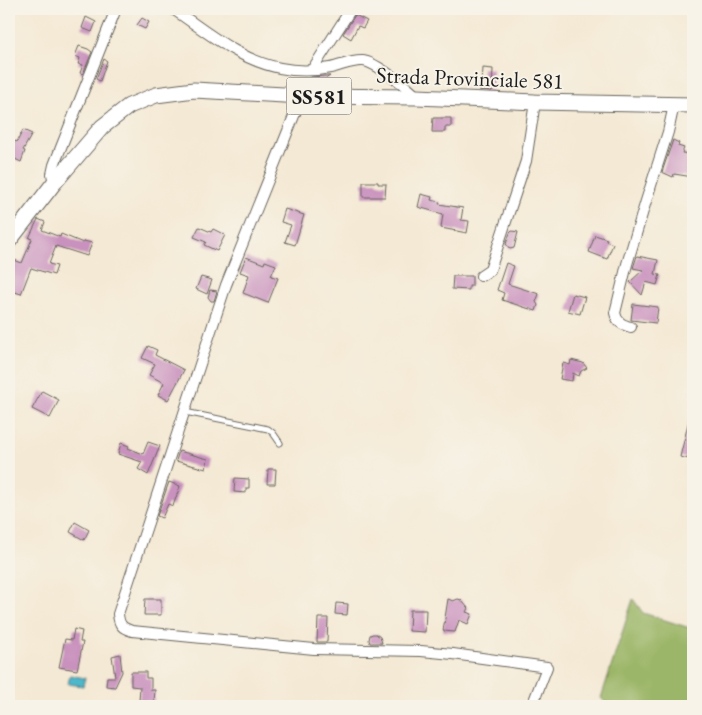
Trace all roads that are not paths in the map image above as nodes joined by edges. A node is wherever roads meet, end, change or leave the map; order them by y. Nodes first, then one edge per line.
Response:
1 (116, 9) edge
2 (173, 9) edge
3 (350, 9) edge
4 (312, 70) junction
5 (302, 96) junction
6 (417, 97) junction
7 (535, 102) junction
8 (674, 104) junction
9 (693, 105) edge
10 (54, 183) junction
11 (9, 241) edge
12 (481, 276) dead end
13 (631, 327) dead end
14 (185, 412) junction
15 (280, 443) dead end
16 (532, 706) edge

1 - 10 street
2 - 4 street
3 - 4 street
4 - 6 street
5 - 6 main road, Strada Provinciale 581 / SS581
5 - 10 main road, Strada Provinciale 581 / SS581
5 - 14 street
6 - 7 main road, Strada Provinciale 581 / SS581
7 - 8 main road, Strada Provinciale 581 / SS581
7 - 12 street
8 - 9 main road, Strada Provinciale 581 / SS581
8 - 13 street
10 - 11 main road, Strada Provinciale 581 / SS581
14 - 15 lane
14 - 16 street

